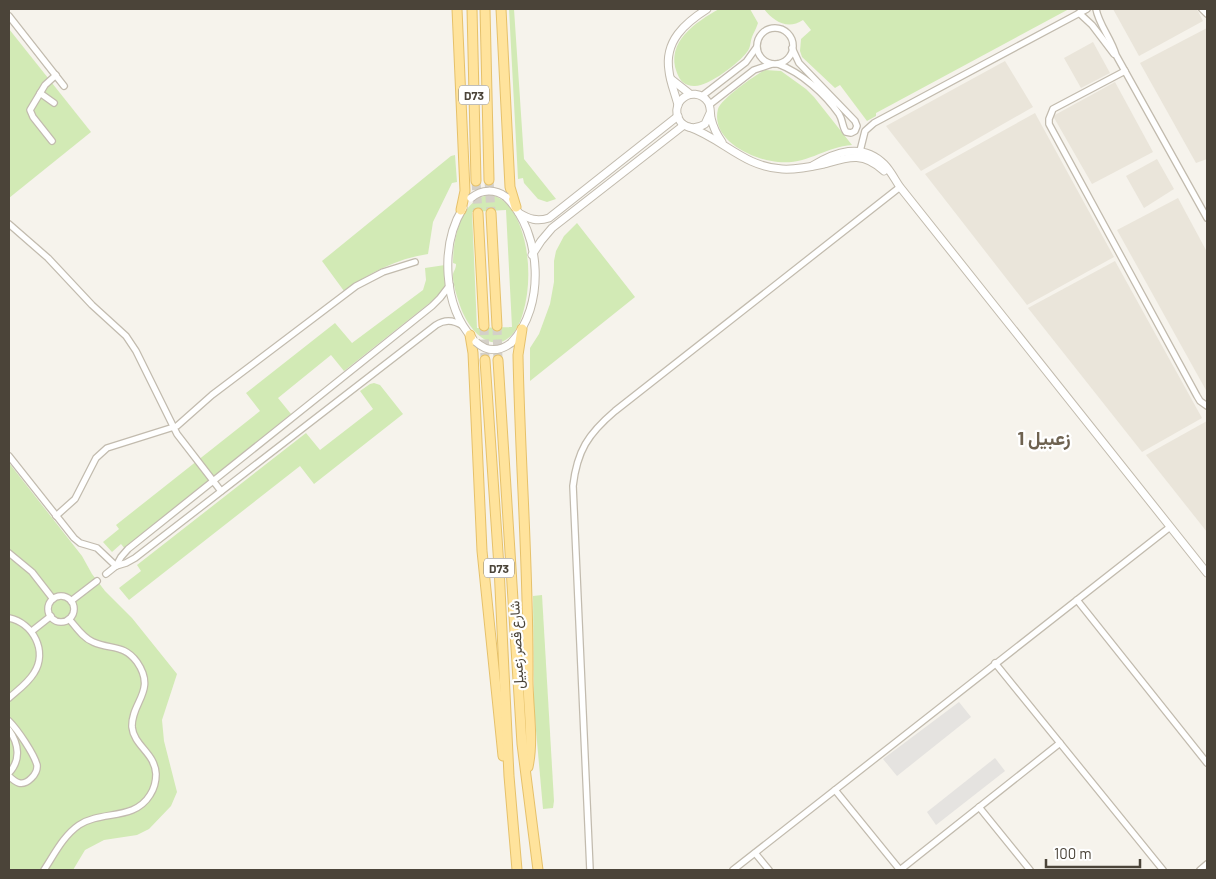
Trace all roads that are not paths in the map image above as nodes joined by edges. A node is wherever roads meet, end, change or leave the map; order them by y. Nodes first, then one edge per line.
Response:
1 (457, 9) edge
2 (472, 9) edge
3 (485, 9) edge
4 (501, 9) edge
5 (1088, 9) edge
6 (1096, 9) edge
7 (1202, 9) edge
8 (704, 10) edge
9 (1080, 13) junction
10 (1207, 14) edge
11 (9, 16) edge
12 (757, 46) junction
13 (792, 48) junction
14 (1116, 55) junction
15 (775, 64) junction
16 (1126, 71) junction
17 (56, 75) junction
18 (671, 79) junction
19 (64, 86) dead end
20 (40, 93) junction
21 (690, 94) junction
22 (702, 96) junction
23 (54, 103) dead end
24 (678, 105) junction
25 (709, 105) junction
26 (710, 113) junction
27 (678, 116) junction
28 (686, 126) junction
29 (52, 142) dead end
30 (724, 145) junction
31 (859, 154) junction
32 (490, 180) tunnel mouth
33 (476, 181) tunnel mouth
34 (900, 187) junction
35 (461, 210) junction
36 (517, 210) junction
37 (491, 212) tunnel mouth
38 (478, 213) tunnel mouth
39 (1207, 218) edge
40 (9, 224) edge
41 (532, 255) junction
42 (415, 262) dead end
43 (450, 285) junction
44 (484, 326) tunnel mouth
45 (497, 326) tunnel mouth
46 (522, 329) junction
47 (470, 336) junction
48 (485, 360) tunnel mouth
49 (498, 360) tunnel mouth
50 (1207, 406) edge
51 (173, 428) junction
52 (9, 456) edge
53 (213, 482) junction
54 (221, 491) junction
55 (56, 516) junction
56 (1170, 527) junction
57 (9, 554) edge
58 (116, 566) junction
59 (1207, 573) edge
60 (106, 574) dead end
61 (97, 581) dead end
62 (54, 598) junction
63 (1077, 600) junction
64 (71, 601) junction
65 (51, 616) junction
66 (9, 618) edge
67 (69, 618) junction
68 (32, 631) junction
69 (995, 663) junction
70 (9, 698) edge
71 (9, 721) edge
72 (9, 730) edge
73 (1060, 743) junction
74 (27, 747) junction
75 (18, 755) junction
76 (1207, 763) edge
77 (527, 772) junction
78 (9, 775) edge
79 (509, 776) junction
80 (835, 790) junction
81 (979, 807) junction
82 (755, 854) junction
83 (1207, 864) edge
84 (44, 870) edge
85 (517, 870) edge
86 (538, 870) edge
87 (590, 870) edge
88 (733, 870) edge
89 (768, 870) edge
90 (900, 870) edge
91 (1030, 870) edge
92 (1164, 870) edge
93 (1200, 870) edge

1 - 35 main road
2 - 33 main road, D73
3 - 32 main road, D73
4 - 36 main road
5 - 9 street
6 - 14 street
7 - 10 street
8 - 18 street
9 - 14 street
9 - 31 street
11 - 17 street
12 - 13 street
12 - 15 street
12 - 22 street
13 - 15 street
13 - 15 street
14 - 16 street
15 - 25 street
16 - 39 street
16 - 50 street
17 - 19 street
17 - 20 street
18 - 21 street
18 - 24 street
20 - 23 street
20 - 29 street
21 - 22 street
21 - 24 street
22 - 25 street
24 - 27 street
25 - 26 street
26 - 28 street
26 - 30 street
27 - 28 street
27 - 36 street
28 - 30 street
28 - 41 street
30 - 31 street
31 - 34 street
34 - 56 street
34 - 87 street
35 - 36 street, bridge
35 - 43 street
36 - 41 street
37 - 45 main road
38 - 44 main road
40 - 51 street
41 - 46 street
42 - 51 street
43 - 47 street
43 - 53 street
46 - 47 street, bridge
46 - 77 main road
47 - 54 street
47 - 79 main road
48 - 79 main road, شارع قصر زعبيل / D73
49 - 77 main road, شارع قصر زعبيل / D73
51 - 53 street
51 - 55 street
52 - 55 street
53 - 54 street
53 - 58 street
54 - 58 street
55 - 58 street
56 - 59 street
56 - 63 street
57 - 62 street
58 - 60 street
61 - 64 street
62 - 64 street
62 - 65 street
63 - 69 street
63 - 76 street
64 - 67 street
65 - 67 street
65 - 68 street
66 - 68 street
67 - 84 street
68 - 70 street
69 - 73 street
69 - 80 street
71 - 74 street
72 - 75 street
73 - 81 street
73 - 92 street
74 - 75 street
74 - 78 street
75 - 78 street
77 - 86 main road, شارع قصر زعبيل / D73
79 - 85 main road, شارع قصر زعبيل / D73
80 - 82 street
80 - 90 street
81 - 90 street
81 - 91 street
82 - 88 street
82 - 89 street
83 - 93 street

